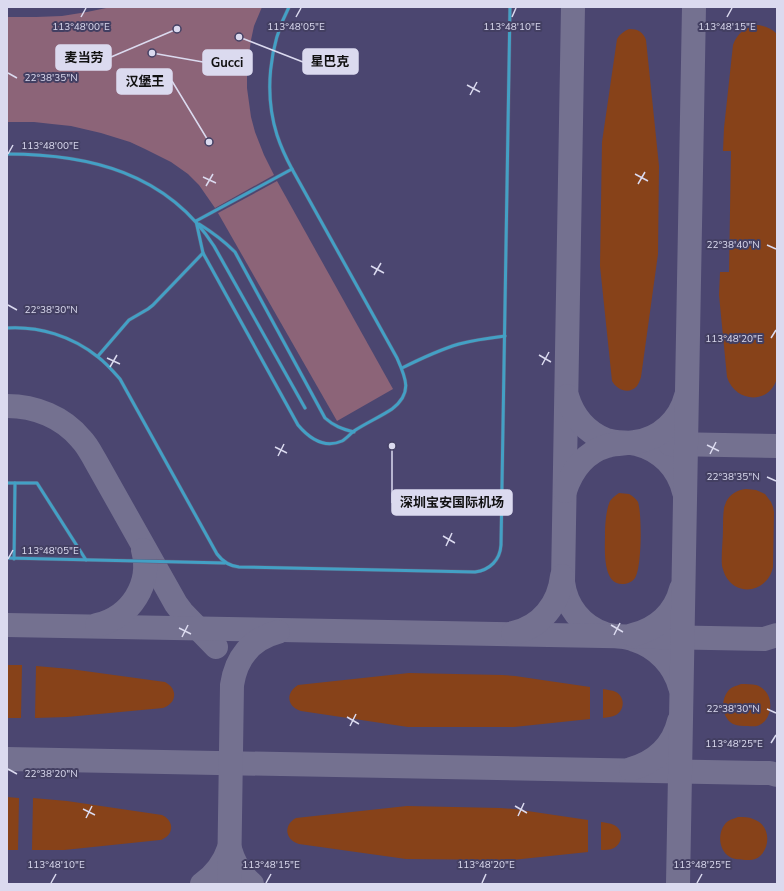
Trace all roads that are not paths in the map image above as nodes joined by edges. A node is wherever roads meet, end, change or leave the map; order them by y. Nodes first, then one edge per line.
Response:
1 (289, 7) edge
2 (510, 7) edge
3 (7, 154) edge
4 (292, 169) junction
5 (196, 221) junction
6 (203, 253) junction
7 (7, 328) edge
8 (504, 336) junction
9 (98, 356) junction
10 (402, 368) junction
11 (305, 408) dead end
12 (354, 432) junction
13 (7, 483) edge
14 (15, 483) junction
15 (7, 558) edge
16 (14, 559) junction
17 (86, 560) junction
18 (225, 563) junction

1 - 4 lane
2 - 8 lane
3 - 5 lane
4 - 5 lane
4 - 10 lane
5 - 6 lane
5 - 11 lane
5 - 12 lane
6 - 9 lane
6 - 12 lane
7 - 9 lane
8 - 10 lane
8 - 18 lane
9 - 18 lane
10 - 12 lane
13 - 14 lane
14 - 16 lane
14 - 17 lane
15 - 16 lane
16 - 17 lane
17 - 18 lane

